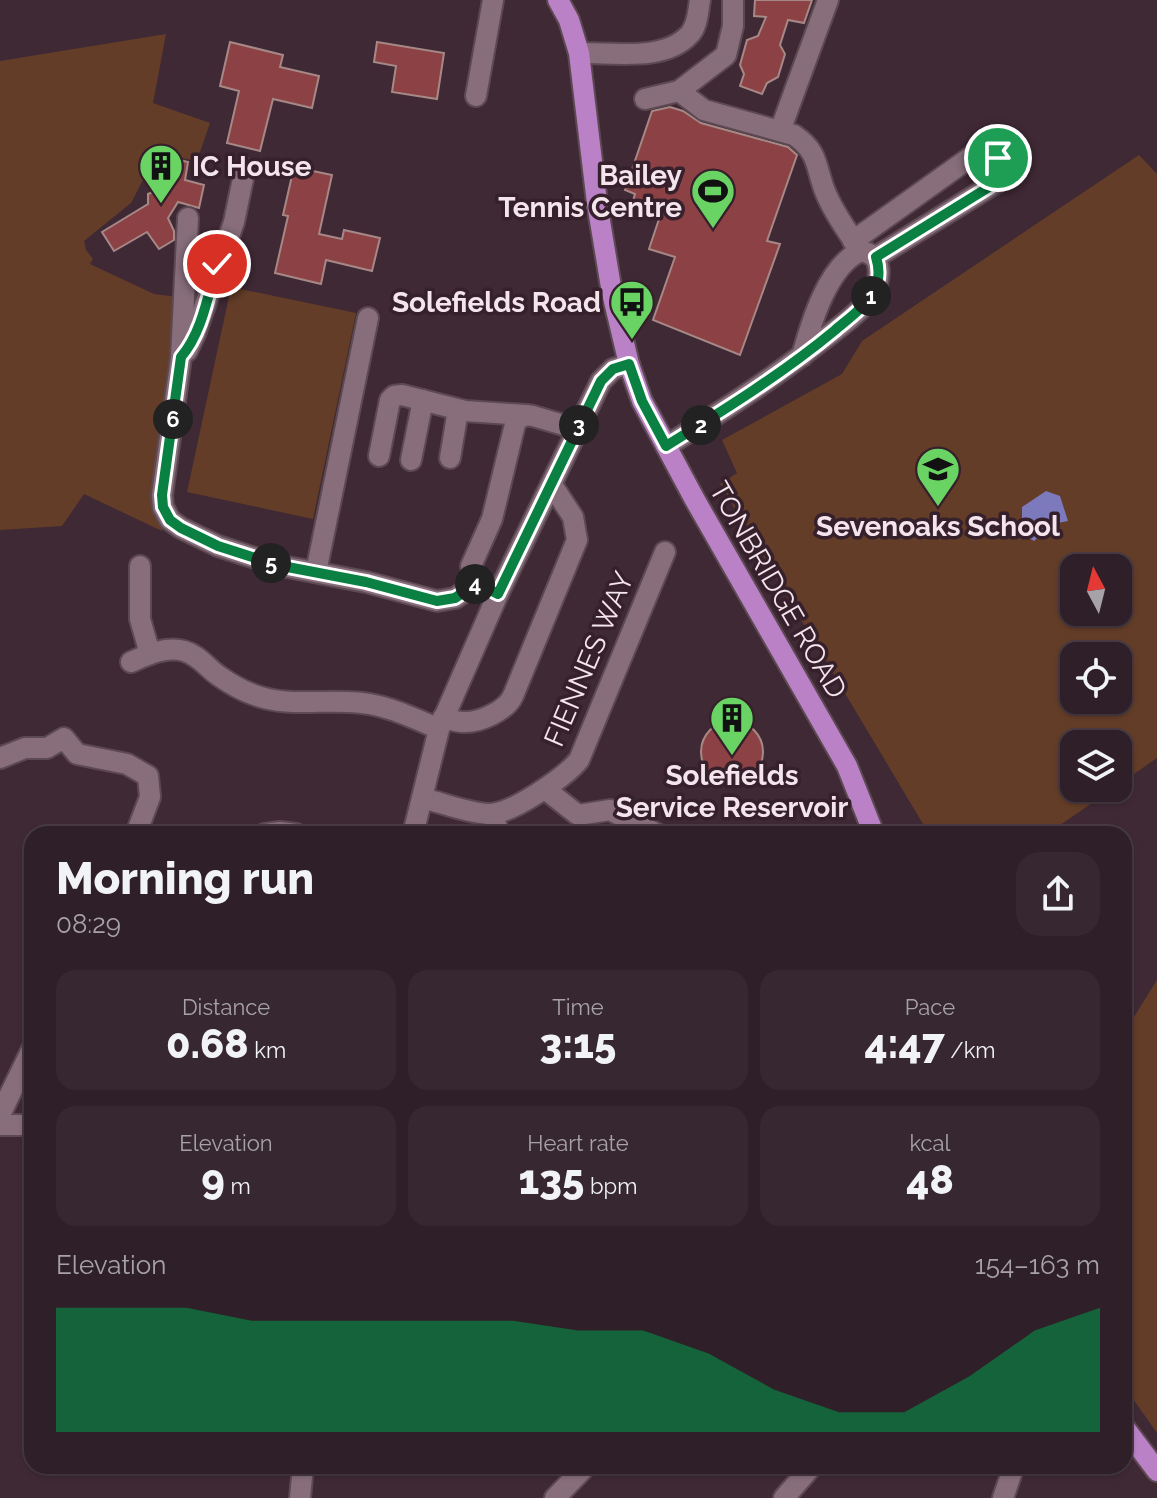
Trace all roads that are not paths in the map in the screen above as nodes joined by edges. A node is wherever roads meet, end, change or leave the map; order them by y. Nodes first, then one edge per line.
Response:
1 (493, 0) edge
2 (558, 0) edge
3 (700, 0) edge
4 (733, 0) edge
5 (828, 0) edge
6 (579, 53) junction
7 (679, 91) junction
8 (476, 96) dead end
9 (645, 99) dead end
10 (780, 131) junction
11 (245, 169) dead end
12 (188, 218) dead end
13 (863, 250) junction
14 (368, 318) dead end
15 (802, 356) junction
16 (181, 357) junction
17 (629, 364) junction
18 (423, 400) junction
19 (458, 410) junction
20 (526, 415) junction
21 (577, 429) junction
22 (666, 446) junction
23 (379, 456) dead end
24 (450, 458) dead end
25 (411, 460) dead end
26 (552, 485) junction
27 (665, 552) dead end
28 (140, 566) dead end
29 (316, 572) junction
30 (477, 583) junction
31 (498, 594) junction
32 (441, 723) junction
33 (0, 758) edge
34 (545, 789) junction
35 (422, 798) junction
36 (496, 824) edge
37 (139, 826) edge
38 (415, 826) edge
39 (641, 826) edge
40 (871, 826) edge
41 (24, 1066) edge
42 (0, 1115) edge
43 (0, 1125) edge
44 (24, 1125) edge
45 (1132, 1438) edge
46 (1157, 1471) edge
47 (302, 1474) edge
48 (578, 1474) edge
49 (805, 1474) edge
50 (1011, 1474) edge
51 (300, 1498) edge
52 (555, 1498) edge
53 (784, 1498) edge
54 (1003, 1498) edge

1 - 8 street
2 - 6 main road, TONBRIDGE ROAD
3 - 6 street
4 - 7 street
5 - 10 street
6 - 17 main road, TONBRIDGE ROAD
7 - 9 street
7 - 10 street
10 - 13 street
11 - 16 street
12 - 16 street
13 - 13 street
13 - 15 street
13 - 15 street
14 - 29 street
15 - 22 street
16 - 29 street
17 - 21 street
17 - 22 main road, TONBRIDGE ROAD
18 - 19 street
18 - 23 street
18 - 25 street
19 - 20 street
19 - 24 street
20 - 21 street
20 - 30 street
21 - 26 street
22 - 40 main road, TONBRIDGE ROAD
26 - 31 street
26 - 32 street
27 - 34 street, FIENNES WAY
28 - 32 street
29 - 30 street
30 - 31 street
31 - 32 street
32 - 35 street
33 - 37 street
34 - 36 street, FIENNES WAY
34 - 39 street
35 - 36 street, FIENNES WAY
35 - 38 street
41 - 42 street
43 - 44 street
45 - 46 main road
47 - 51 street
48 - 52 street
49 - 53 street
50 - 54 street

